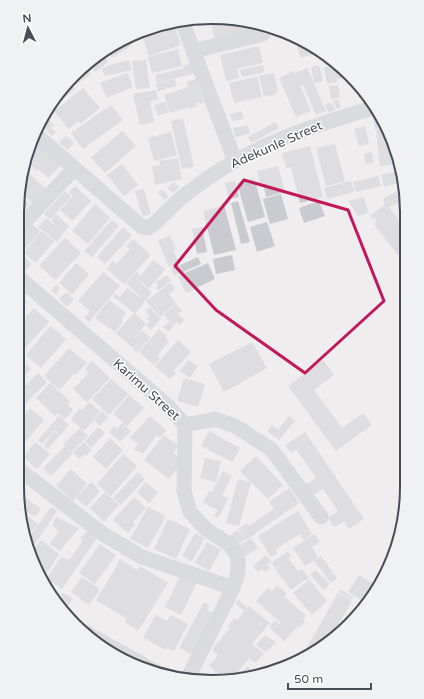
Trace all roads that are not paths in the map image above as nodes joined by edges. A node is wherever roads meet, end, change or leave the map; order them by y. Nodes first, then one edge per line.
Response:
1 (184, 26) edge
2 (263, 34) dead end
3 (193, 51) junction
4 (369, 109) edge
5 (39, 138) edge
6 (235, 161) junction
7 (74, 169) junction
8 (24, 223) edge
9 (24, 282) edge
10 (185, 425) junction
11 (24, 473) edge
12 (321, 517) dead end
13 (233, 588) junction
14 (190, 674) edge

1 - 3 street
2 - 3 street
3 - 6 street
4 - 6 street, Adekunle Street
5 - 7 street
6 - 7 street, Adekunle Street
7 - 8 street
9 - 10 street, Karimu Street
10 - 12 street
10 - 13 street, Karimu Street
11 - 13 street
13 - 14 street, Karimu Street

